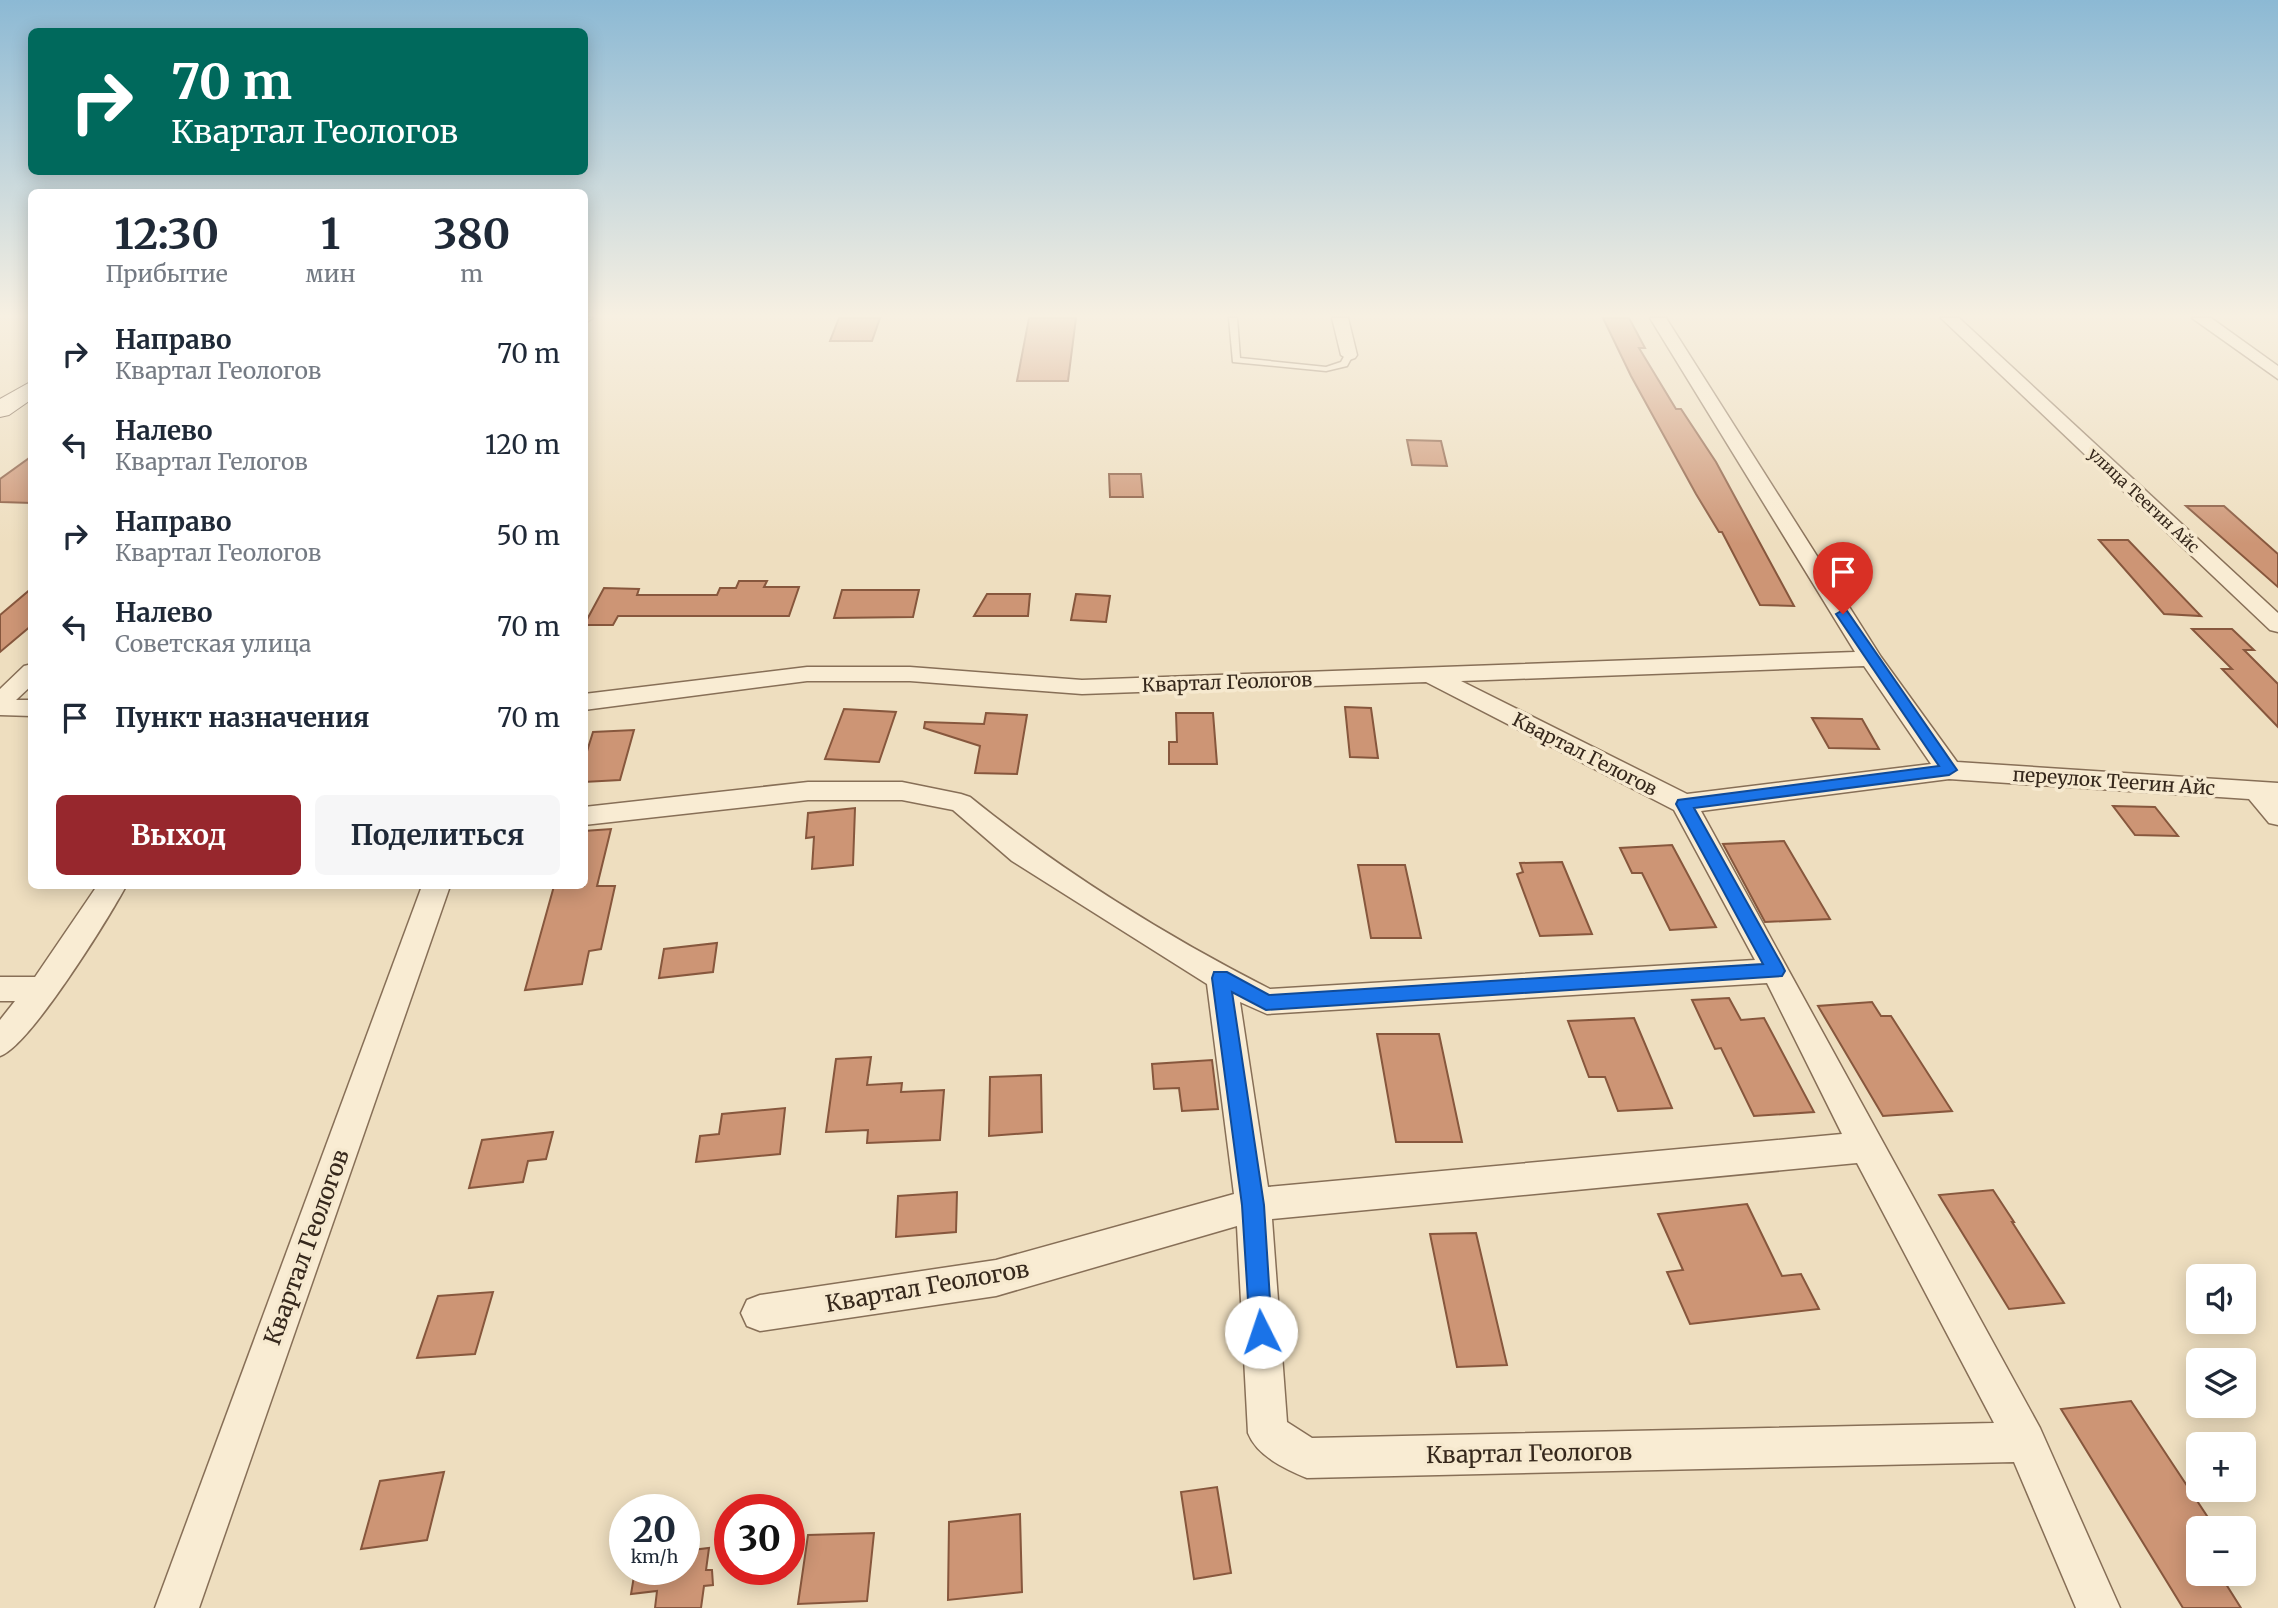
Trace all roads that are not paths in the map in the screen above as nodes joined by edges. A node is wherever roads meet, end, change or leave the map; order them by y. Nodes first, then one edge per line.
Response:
1 (25, 393) edge
2 (1705, 393) edge
3 (2029, 393) edge
4 (0, 410) edge
5 (2278, 625) edge
6 (1871, 659) junction
7 (28, 675) edge
8 (1429, 675) junction
9 (588, 701) edge
10 (0, 705) edge
11 (28, 708) edge
12 (1949, 770) junction
13 (2267, 791) edge
14 (1684, 804) junction
15 (588, 816) edge
16 (2278, 816) edge
17 (110, 889) edge
18 (435, 889) edge
19 (1776, 971) junction
20 (1221, 978) junction
21 (0, 989) edge
22 (43, 989) junction
23 (0, 1043) edge
24 (1866, 1147) junction
25 (1253, 1205) junction
26 (761, 1313) dead end
27 (2026, 1442) junction
28 (177, 1608) edge
29 (2098, 1608) edge

1 - 4 street
2 - 6 street
3 - 5 street, улица Теегин Айс
6 - 8 street, Квартал Геологов
6 - 12 street
7 - 10 street
8 - 9 street, Квартал Геологов
8 - 14 street, Квартал Гелогов
10 - 11 street
12 - 13 street, переулок Теегин Айс
12 - 14 street
13 - 16 street
14 - 19 street
15 - 20 street
17 - 22 street
18 - 28 street, Квартал Геологов
19 - 20 street
19 - 24 street
20 - 25 street, Квартал Геологов
21 - 22 street
22 - 23 street
24 - 25 street, Квартал Геологов
24 - 27 street
25 - 26 street, Квартал Геологов
25 - 27 street, Квартал Геологов
27 - 29 street

